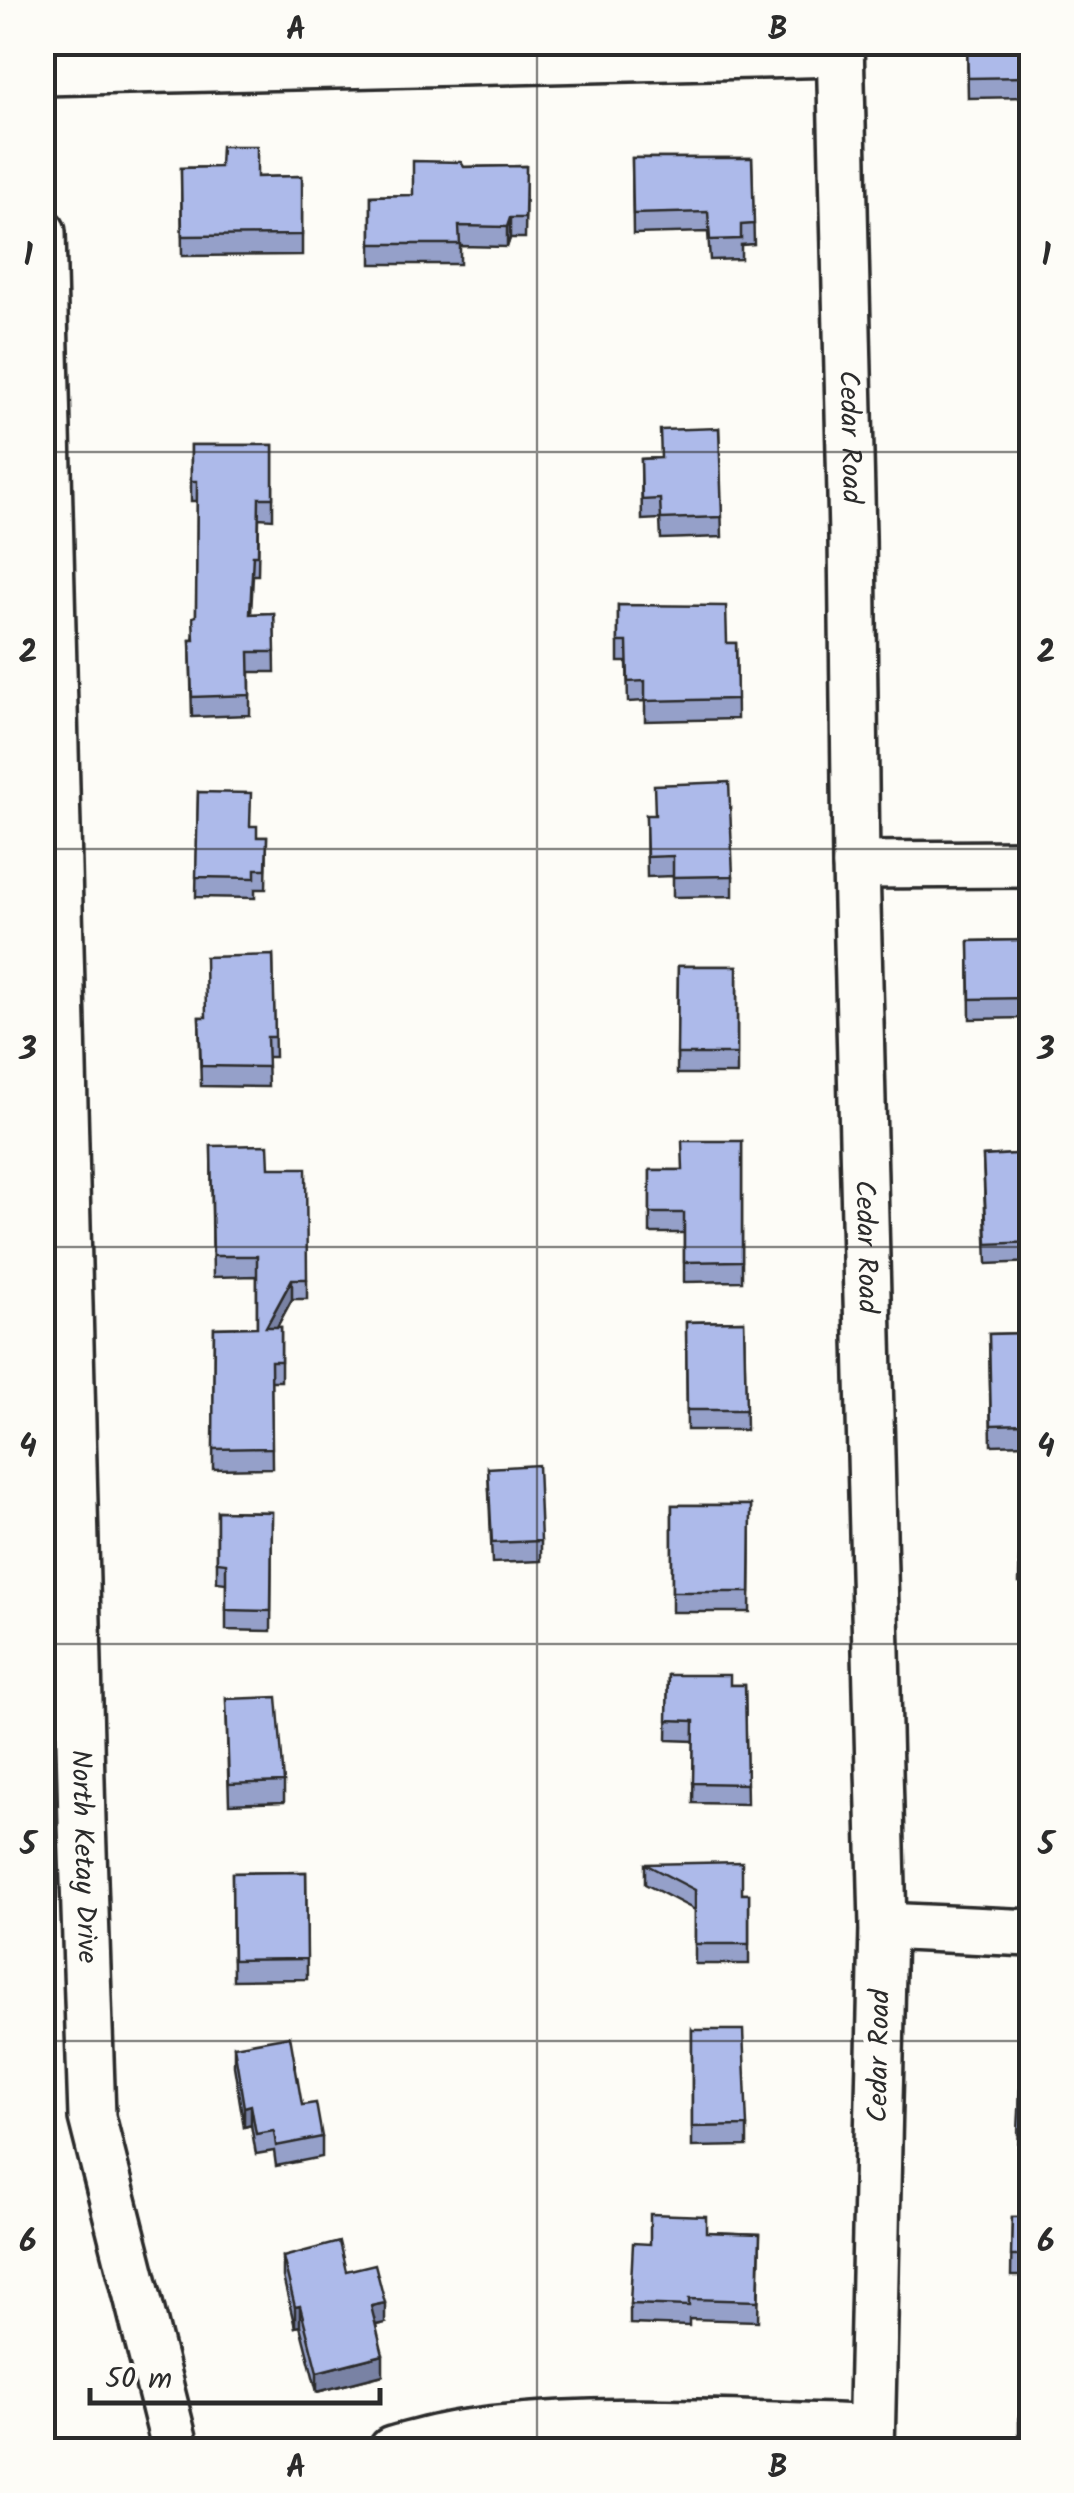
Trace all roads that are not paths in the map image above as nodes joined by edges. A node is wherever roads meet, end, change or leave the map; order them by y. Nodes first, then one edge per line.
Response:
1 (840, 48) edge
2 (42, 72) edge
3 (42, 232) edge
4 (1032, 864) edge
5 (856, 866) junction
6 (55, 1212) edge
7 (62, 1822) edge
8 (884, 1926) junction
9 (1032, 1933) edge
10 (871, 2439) edge
11 (176, 2450) edge
12 (392, 2450) edge

1 - 2 street
1 - 5 street, Cedar Road
3 - 6 street, North Ketay Drive
4 - 5 street
5 - 8 street, Cedar Road
6 - 7 street, North Ketay Drive
7 - 11 street, North Ketay Drive
8 - 9 street
8 - 10 street, Cedar Road
10 - 12 street

